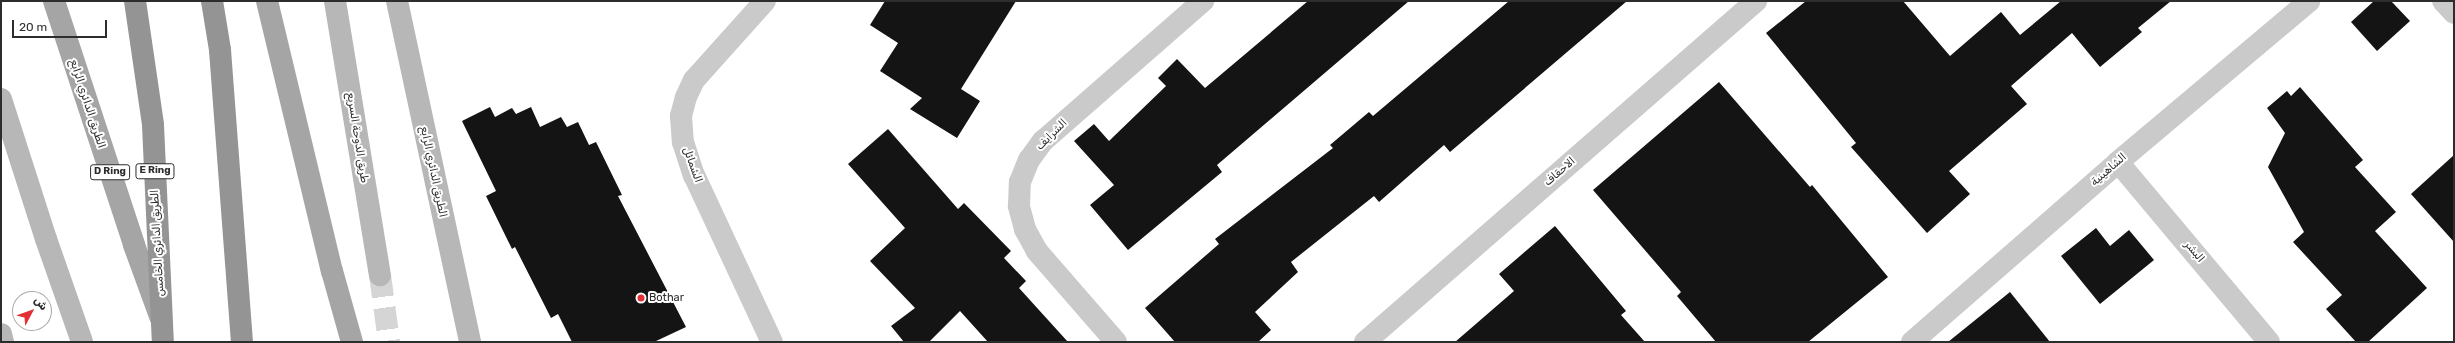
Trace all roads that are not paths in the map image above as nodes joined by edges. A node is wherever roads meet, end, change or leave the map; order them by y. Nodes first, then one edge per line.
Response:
1 (54, 1) edge
2 (135, 1) edge
3 (212, 1) edge
4 (268, 1) edge
5 (335, 1) edge
6 (397, 1) edge
7 (765, 1) edge
8 (1203, 1) edge
9 (1756, 1) edge
10 (2309, 1) edge
11 (2443, 1) edge
12 (2454, 13) edge
13 (1, 100) edge
14 (2118, 162) junction
15 (380, 275) tunnel mouth
16 (1, 334) edge
17 (3, 342) edge
18 (82, 342) edge
19 (163, 342) edge
20 (169, 342) edge
21 (242, 342) edge
22 (352, 342) edge
23 (470, 342) edge
24 (772, 342) edge
25 (1116, 342) edge
26 (1365, 342) edge
27 (1912, 342) edge
28 (2269, 342) edge

1 - 20 main road, الطريق الدائري الرابع / D Ring
2 - 19 highway, الطريق الدائري الخامس / E Ring
3 - 21 highway
4 - 22 main road
5 - 15 main road, طريق الدوحة السريع
6 - 23 main road, الطريق الدائري الرابع
7 - 24 street, الشمائل
8 - 25 street, الشرايف
9 - 26 street, الاحقاف
10 - 14 street, الشاهينية
11 - 12 street
13 - 18 main road
14 - 27 street, الشاهينية
14 - 28 street, البشر
16 - 17 main road

